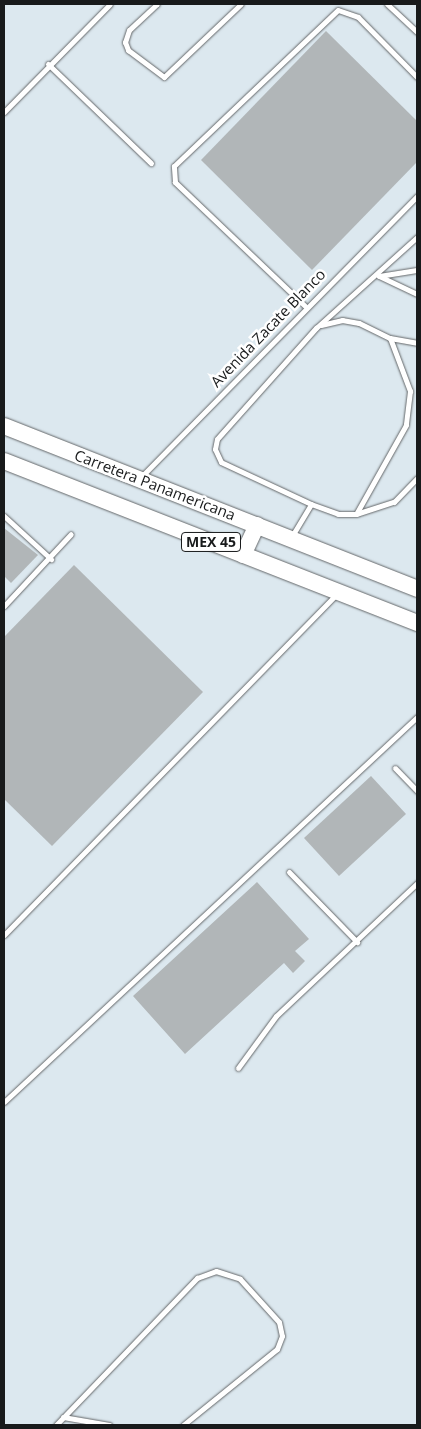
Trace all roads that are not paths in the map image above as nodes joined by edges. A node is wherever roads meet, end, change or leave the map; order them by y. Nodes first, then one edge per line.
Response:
1 (110, 4) edge
2 (157, 4) edge
3 (241, 4) edge
4 (387, 4) edge
5 (417, 32) edge
6 (48, 64) junction
7 (417, 78) edge
8 (4, 112) edge
9 (151, 163) dead end
10 (417, 196) edge
11 (417, 237) edge
12 (417, 270) edge
13 (379, 276) junction
14 (417, 294) edge
15 (306, 306) junction
16 (316, 328) junction
17 (390, 338) junction
18 (417, 343) edge
19 (4, 426) edge
20 (4, 461) edge
21 (417, 478) edge
22 (139, 479) junction
23 (310, 504) junction
24 (356, 514) junction
25 (4, 516) edge
26 (257, 525) junction
27 (71, 534) dead end
28 (291, 539) junction
29 (243, 554) junction
30 (50, 559) junction
31 (417, 589) edge
32 (339, 592) junction
33 (4, 606) edge
34 (417, 623) edge
35 (417, 717) edge
36 (395, 768) dead end
37 (417, 791) edge
38 (289, 872) dead end
39 (417, 883) edge
40 (4, 935) edge
41 (357, 942) junction
42 (238, 1068) dead end
43 (4, 1102) edge
44 (64, 1417) junction
45 (56, 1425) edge
46 (109, 1425) edge
47 (183, 1425) edge

1 - 6 lane
2 - 3 lane
4 - 5 lane
6 - 8 lane
6 - 9 lane
7 - 15 lane
10 - 15 lane, Avenida Zacate Blanco
11 - 13 lane
12 - 13 lane
13 - 14 lane
13 - 16 lane
15 - 22 lane, Avenida Zacate Blanco
16 - 17 lane
16 - 23 lane
17 - 18 lane
17 - 24 lane
19 - 22 main road, Carretera Panamericana / MEX 45
20 - 29 main road, MEX 45
21 - 24 lane
22 - 26 main road, Carretera Panamericana / MEX 45
23 - 24 lane
23 - 28 lane
25 - 30 lane
26 - 28 main road, Carretera Panamericana / MEX 45
26 - 29 main road
27 - 30 lane
28 - 31 main road, Carretera Panamericana / MEX 45
29 - 32 main road, MEX 45
30 - 33 lane
32 - 34 main road, MEX 45
32 - 40 lane
35 - 43 lane
36 - 37 lane
38 - 41 lane
39 - 41 lane
41 - 42 lane
44 - 45 lane
44 - 46 lane
44 - 47 lane

